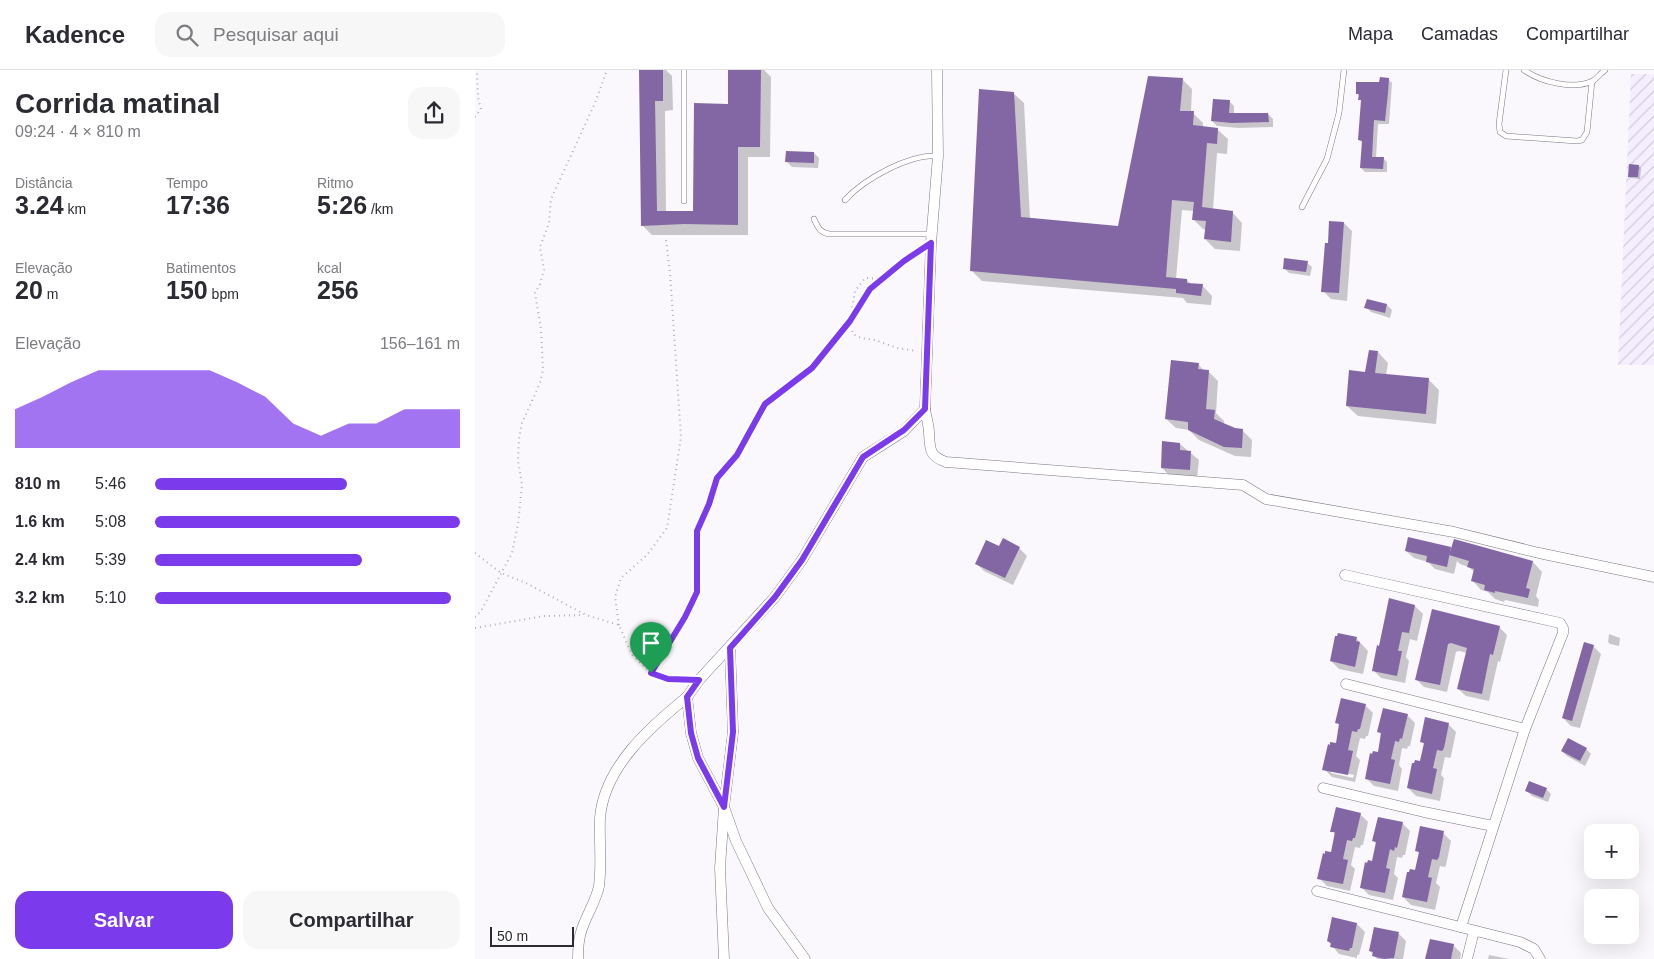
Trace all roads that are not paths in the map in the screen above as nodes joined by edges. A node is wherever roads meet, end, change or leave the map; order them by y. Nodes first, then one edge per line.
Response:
1 (684, 70) edge
2 (937, 70) edge
3 (1344, 70) edge
4 (1506, 70) edge
5 (1524, 70) edge
6 (1605, 70) edge
7 (1592, 81) junction
8 (938, 156) junction
9 (845, 200) dead end
10 (684, 201) dead end
11 (1302, 208) dead end
12 (814, 219) dead end
13 (932, 239) junction
14 (925, 409) junction
15 (1345, 575) dead end
16 (1654, 577) edge
17 (730, 648) junction
18 (1346, 684) dead end
19 (687, 697) junction
20 (1525, 729) junction
21 (1323, 788) dead end
22 (724, 807) junction
23 (1493, 826) junction
24 (1317, 891) dead end
25 (1461, 927) junction
26 (1474, 930) junction
27 (578, 959) edge
28 (724, 959) edge
29 (805, 959) edge
30 (1467, 959) edge
31 (1540, 959) edge

1 - 10 lane
2 - 8 street
3 - 11 lane
4 - 7 lane
5 - 7 lane
6 - 7 lane
8 - 9 lane
8 - 13 street
12 - 13 lane
13 - 14 street
14 - 16 street
14 - 17 street
15 - 20 street
17 - 19 street
17 - 22 street
18 - 20 street
19 - 22 street
19 - 27 street
20 - 23 street
21 - 23 street
22 - 28 street
22 - 29 street
23 - 25 street
24 - 25 street
25 - 26 street
26 - 30 street
26 - 31 street

